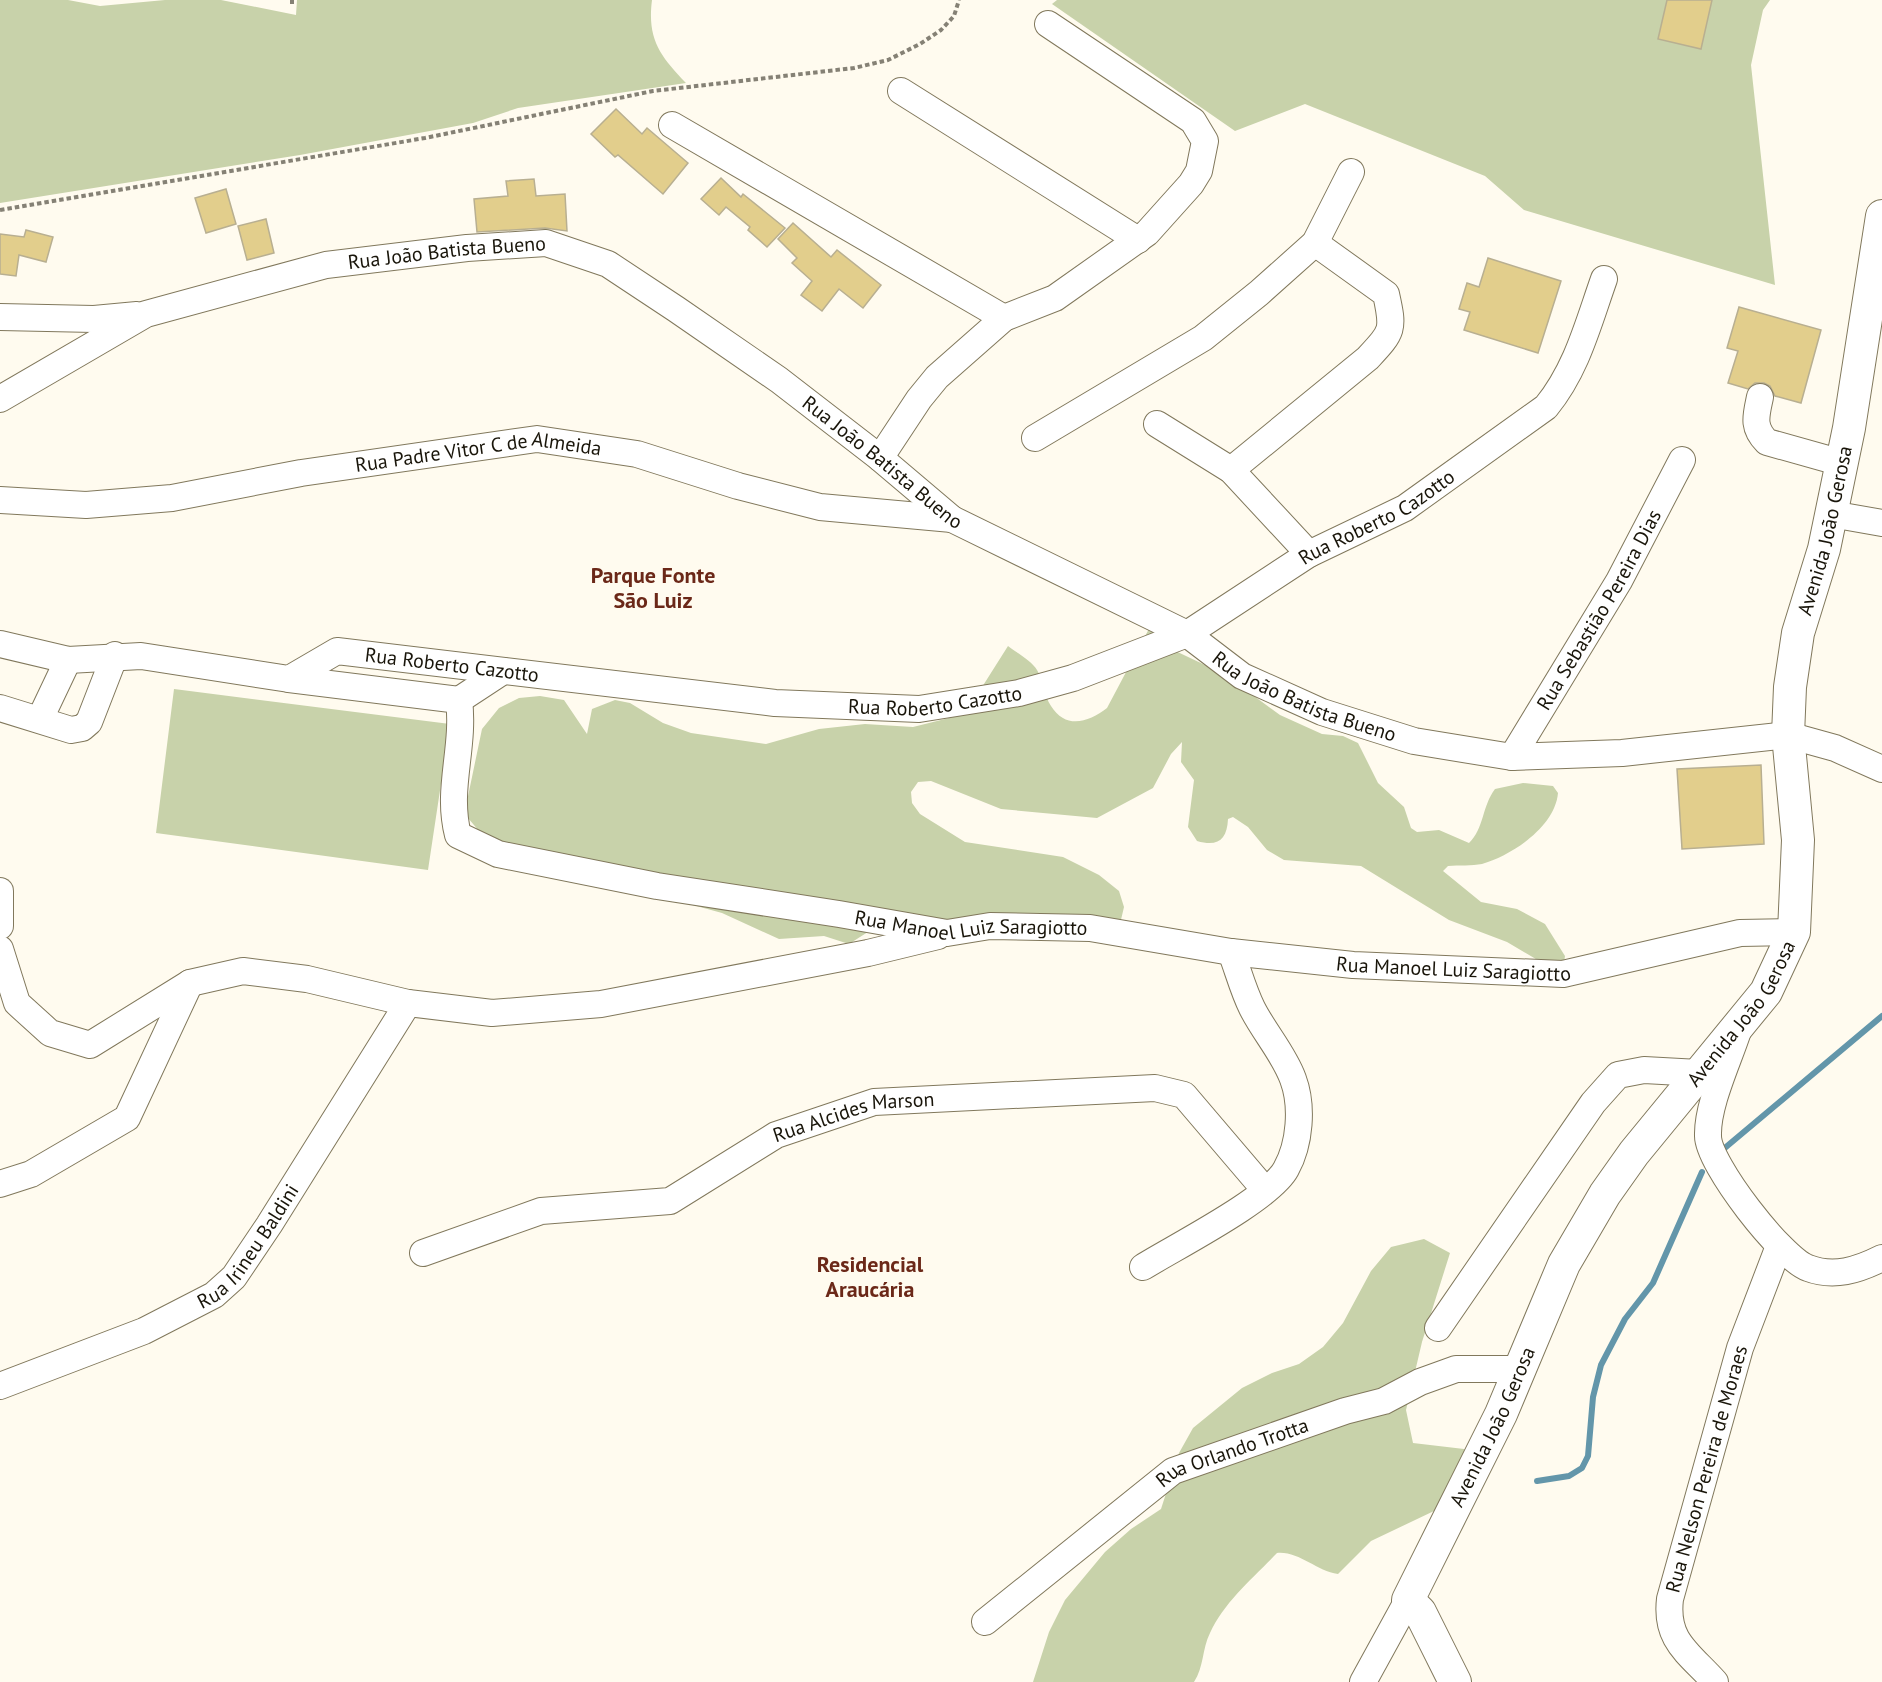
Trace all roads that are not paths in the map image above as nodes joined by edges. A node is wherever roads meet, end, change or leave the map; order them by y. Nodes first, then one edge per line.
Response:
1 (1048, 24) dead end
2 (902, 91) dead end
3 (672, 125) dead end
4 (1350, 172) dead end
5 (1882, 216) edge
6 (1137, 240) junction
7 (1315, 243) junction
8 (1604, 279) dead end
9 (146, 314) junction
10 (0, 317) edge
11 (1004, 318) junction
12 (1760, 397) dead end
13 (0, 399) edge
14 (1157, 424) dead end
15 (1035, 438) dead end
16 (880, 458) junction
17 (1682, 460) dead end
18 (1842, 463) junction
19 (1231, 470) junction
20 (0, 500) edge
21 (1831, 514) junction
22 (952, 519) junction
23 (1882, 523) edge
24 (1308, 554) junction
25 (1187, 634) junction
26 (0, 644) edge
27 (115, 655) junction
28 (68, 660) junction
29 (503, 671) junction
30 (289, 679) junction
31 (459, 700) junction
32 (0, 708) edge
33 (40, 719) junction
34 (1788, 735) junction
35 (1512, 757) junction
36 (1882, 769) edge
37 (0, 891) edge
38 (0, 926) edge
39 (1794, 932) junction
40 (947, 933) junction
41 (0, 949) edge
42 (1232, 952) junction
43 (190, 983) junction
44 (7, 998) edge
45 (408, 1003) junction
46 (1739, 1025) junction
47 (1700, 1073) junction
48 (0, 1184) edge
49 (1266, 1190) junction
50 (1779, 1246) junction
51 (423, 1253) dead end
52 (1882, 1258) edge
53 (1143, 1267) dead end
54 (1438, 1328) dead end
55 (1519, 1369) junction
56 (0, 1386) edge
57 (1408, 1600) junction
58 (985, 1622) dead end
59 (1363, 1682) edge
60 (1455, 1682) edge
61 (1715, 1682) edge

1 - 6 street
2 - 6 street
3 - 11 street
4 - 7 street
5 - 18 main road, Avenida João Gerosa
6 - 11 street
7 - 15 street
7 - 19 street
8 - 24 street, Rua Roberto Cazotto
9 - 10 street
9 - 13 street, Rua João Batista Bueno
9 - 16 street, Rua João Batista Bueno
11 - 16 street
12 - 18 street
14 - 19 street
16 - 22 street, Rua João Batista Bueno
17 - 35 street, Rua Sebastião Pereira Dias
18 - 21 main road, Avenida João Gerosa
19 - 24 street
20 - 22 street, Rua Padre Vitor C de Almeida
21 - 23 street
21 - 34 main road, Avenida João Gerosa
22 - 25 street, Rua João Batista Bueno
24 - 25 street, Rua Roberto Cazotto
25 - 29 street, Rua Roberto Cazotto
25 - 35 street, Rua João Batista Bueno
26 - 28 street
27 - 28 street
27 - 30 street
27 - 33 street
28 - 33 street
29 - 30 street, Rua Roberto Cazotto
29 - 31 street
30 - 31 street
31 - 40 street, Rua Manoel Luiz Saragiotto
32 - 33 street
34 - 35 street, Rua João Batista Bueno
34 - 36 street
34 - 39 main road, Avenida João Gerosa
37 - 38 street
39 - 42 street, Rua Manoel Luiz Saragiotto
39 - 46 main road, Avenida João Gerosa
40 - 42 street, Rua Manoel Luiz Saragiotto
40 - 45 street
41 - 44 street
42 - 49 street
43 - 44 street
43 - 45 street
43 - 48 street
45 - 56 street, Rua Irineu Baldini
46 - 47 main road, Avenida João Gerosa
46 - 50 street
47 - 54 street
47 - 55 main road, Avenida João Gerosa
49 - 51 street, Rua Alcides Marson
49 - 53 street
50 - 52 street
50 - 61 street, Rua Nelson Pereira de Moraes
55 - 57 main road, Avenida João Gerosa
55 - 58 street, Rua Orlando Trotta
57 - 59 street
57 - 60 main road

